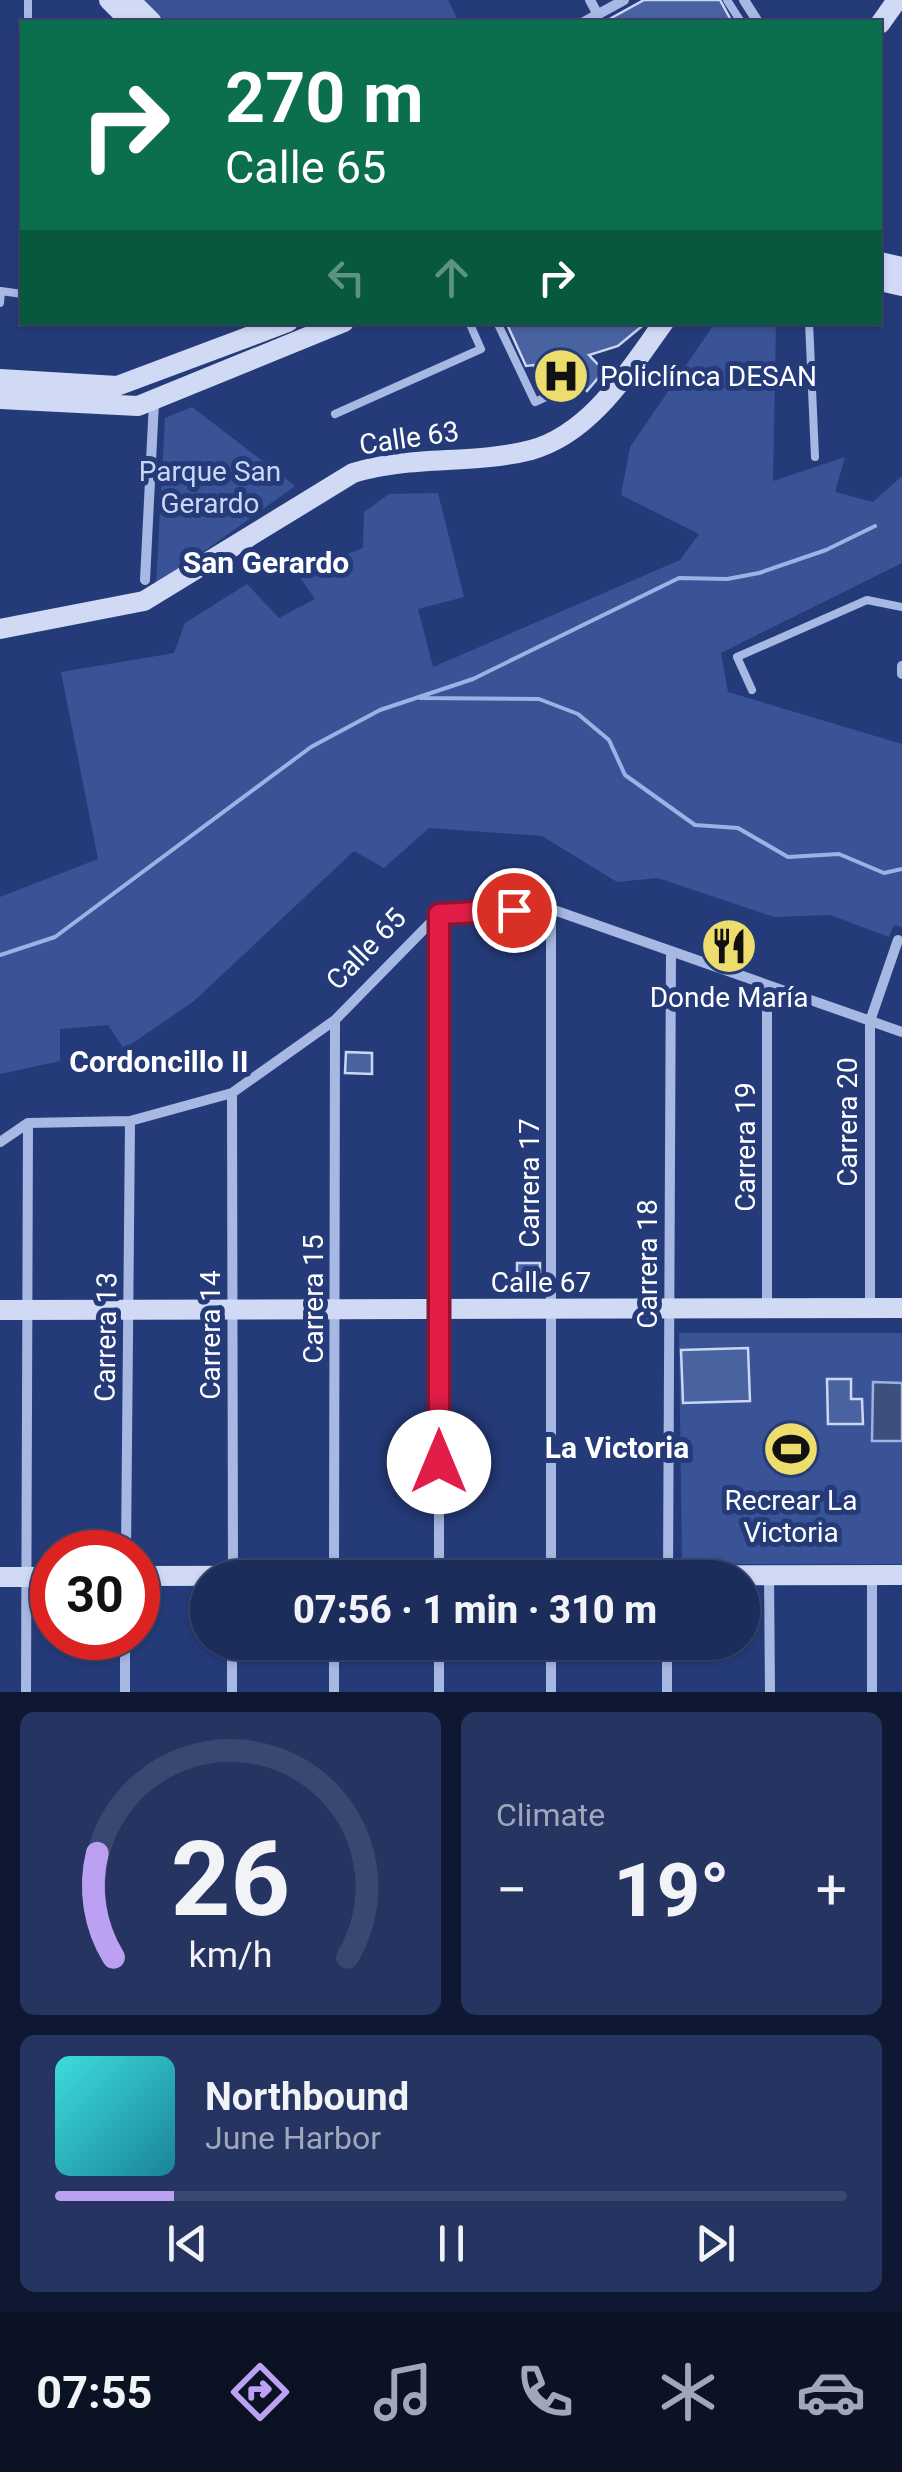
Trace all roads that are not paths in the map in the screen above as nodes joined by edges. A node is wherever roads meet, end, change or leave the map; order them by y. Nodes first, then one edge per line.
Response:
1 (109, 0) edge
2 (130, 0) edge
3 (590, 0) edge
4 (624, 0) edge
5 (898, 0) edge
6 (598, 14) junction
7 (129, 20) edge
8 (150, 20) edge
9 (588, 20) edge
10 (882, 21) edge
11 (20, 294) edge
12 (0, 303) edge
13 (280, 325) edge
14 (337, 325) edge
15 (470, 325) edge
16 (499, 325) edge
17 (662, 325) edge
18 (809, 325) edge
19 (0, 378) edge
20 (568, 387) dead end
21 (0, 399) edge
22 (154, 402) junction
23 (336, 414) dead end
24 (815, 457) dead end
25 (144, 591) junction
26 (902, 607) edge
27 (0, 629) edge
28 (752, 690) dead end
29 (551, 909) junction
30 (439, 914) junction
31 (898, 940) dead end
32 (671, 951) junction
33 (767, 984) junction
34 (336, 1020) junction
35 (870, 1021) junction
36 (902, 1032) edge
37 (232, 1093) junction
38 (130, 1121) junction
39 (28, 1124) junction
40 (0, 1142) edge
41 (768, 1308) junction
42 (870, 1308) junction
43 (902, 1308) edge
44 (551, 1309) junction
45 (669, 1309) junction
46 (0, 1310) edge
47 (27, 1310) junction
48 (128, 1310) junction
49 (232, 1310) junction
50 (336, 1310) junction
51 (439, 1310) junction
52 (126, 1530) edge
53 (233, 1560) edge
54 (334, 1560) edge
55 (439, 1560) edge
56 (551, 1560) edge
57 (668, 1560) edge
58 (760, 1575) edge
59 (769, 1575) junction
60 (872, 1575) junction
61 (902, 1575) edge
62 (160, 1576) edge
63 (0, 1577) edge
64 (27, 1577) junction
65 (30, 1577) edge
66 (190, 1577) edge
67 (125, 1660) edge
68 (232, 1660) edge
69 (334, 1660) edge
70 (439, 1660) edge
71 (551, 1660) edge
72 (667, 1660) edge
73 (26, 1692) edge
74 (125, 1692) edge
75 (232, 1692) edge
76 (334, 1692) edge
77 (439, 1692) edge
78 (551, 1692) edge
79 (667, 1692) edge
80 (770, 1692) edge
81 (872, 1692) edge

1 - 7 street
2 - 8 street
3 - 6 street
4 - 6 street
5 - 10 street
6 - 9 street
11 - 12 lane
13 - 19 street
14 - 22 street
15 - 23 lane
16 - 20 lane
17 - 25 street, Calle 63
18 - 24 lane
21 - 22 street
22 - 25 street
25 - 27 street
26 - 28 lane
29 - 30 street, Calle 65
29 - 32 street, Calle 65
29 - 44 street, Carrera 17
30 - 34 street, Calle 65
30 - 51 street
31 - 35 street, Carrera 20
32 - 33 street, Calle 65
32 - 45 street, Carrera 18
33 - 35 street, Calle 65
33 - 41 street, Carrera 19
34 - 37 street, Calle 65
34 - 50 street, Carrera 15
35 - 36 street, Calle 65
35 - 42 street, Carrera 20
37 - 38 street, Calle 65
37 - 49 street, Carrera 14
38 - 39 street, Calle 65
38 - 48 street, Carrera 13
39 - 40 street
39 - 47 street
41 - 42 street, Calle 67
41 - 45 street, Calle 67
42 - 43 street, Calle 67
44 - 45 street, Calle 67
44 - 51 street, Calle 67
44 - 56 street, Carrera 17
45 - 57 street, Carrera 18
46 - 47 street, Calle 67
47 - 48 street, Calle 67
47 - 64 street
48 - 49 street, Calle 67
48 - 52 street, Carrera 13
49 - 50 street, Calle 67
49 - 53 street, Carrera 14
50 - 51 street, Calle 67
50 - 54 street, Carrera 15
51 - 55 street
58 - 59 street
59 - 60 street
59 - 80 street
60 - 61 street
60 - 81 street
62 - 66 street
63 - 64 street
64 - 65 street
64 - 73 street
67 - 74 street
68 - 75 street
69 - 76 street
70 - 77 street
71 - 78 street
72 - 79 street

